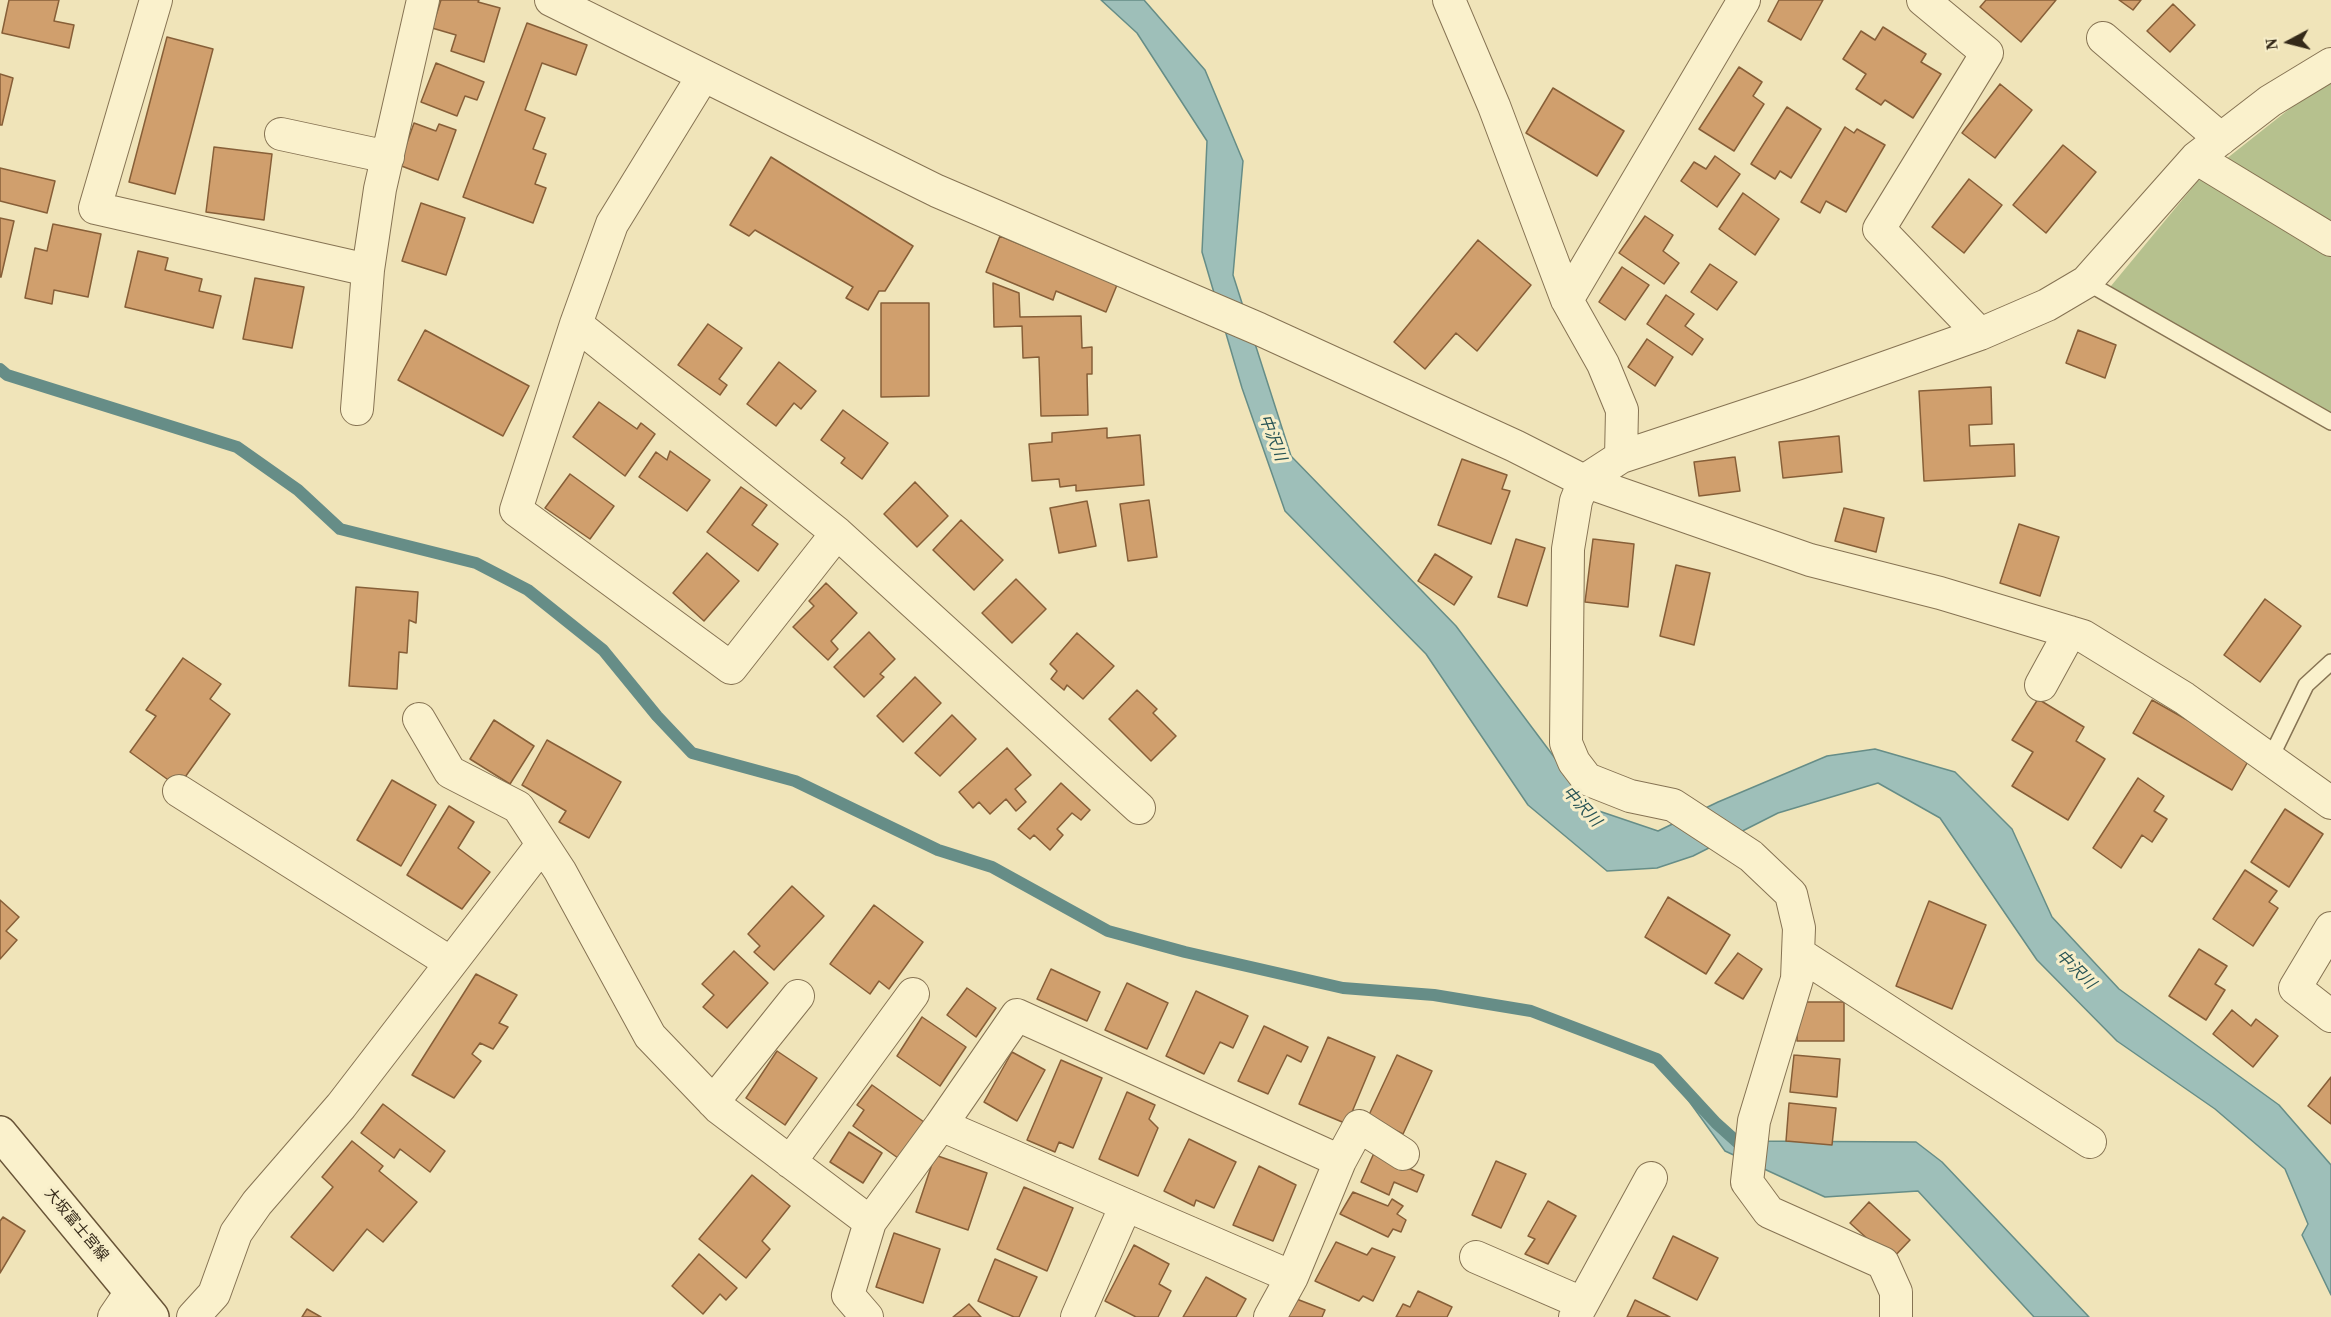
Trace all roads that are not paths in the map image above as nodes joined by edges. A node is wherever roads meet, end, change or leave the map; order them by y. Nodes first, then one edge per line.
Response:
1 (156, 0) edge
2 (423, 0) edge
3 (551, 0) edge
4 (1449, 0) edge
5 (1744, 0) edge
6 (1923, 0) edge
7 (2103, 38) dead end
8 (2331, 64) edge
9 (703, 76) junction
10 (280, 134) dead end
11 (2221, 139) junction
12 (387, 157) junction
13 (2196, 159) junction
14 (2331, 240) edge
15 (368, 270) junction
16 (2086, 282) junction
17 (1567, 300) junction
18 (576, 324) junction
19 (1980, 334) junction
20 (357, 409) dead end
21 (2331, 422) edge
22 (1621, 457) junction
23 (1584, 481) junction
24 (837, 533) junction
25 (2070, 632) junction
26 (2331, 662) edge
27 (2041, 685) dead end
28 (419, 719) dead end
29 (2270, 759) junction
30 (179, 791) dead end
31 (2331, 803) edge
32 (1139, 808) dead end
33 (541, 846) junction
34 (2331, 928) edge
35 (1798, 953) junction
36 (450, 963) junction
37 (913, 994) dead end
38 (798, 996) dead end
39 (2331, 1016) edge
40 (713, 1102) junction
41 (941, 1125) junction
42 (0, 1133) edge
43 (2090, 1142) dead end
44 (1402, 1154) dead end
45 (1340, 1161) junction
46 (790, 1162) junction
47 (1651, 1178) dead end
48 (1126, 1205) junction
49 (870, 1222) junction
50 (1476, 1257) dead end
51 (1292, 1277) junction
52 (123, 1304) edge
53 (1579, 1310) edge
54 (152, 1317) edge
55 (193, 1317) edge
56 (867, 1317) edge
57 (1077, 1317) edge
58 (1270, 1317) edge
59 (1896, 1317) edge

1 - 15 street
2 - 12 street
3 - 9 street
4 - 17 street
5 - 17 street
6 - 19 street
7 - 11 street
8 - 11 street
9 - 18 street
9 - 23 street
10 - 12 street
11 - 13 street
12 - 15 street
13 - 14 street
13 - 16 street
15 - 20 street
16 - 19 street
16 - 21 lane
17 - 22 street
18 - 24 street
18 - 24 street
19 - 22 street
22 - 23 street
23 - 25 street
23 - 35 street
24 - 32 street
25 - 27 street
25 - 29 street
26 - 29 lane
28 - 33 street
29 - 31 street
30 - 36 street
33 - 36 street
33 - 40 street
34 - 39 street
35 - 43 street
35 - 59 street
36 - 55 street
37 - 46 street
38 - 40 street
40 - 46 street
41 - 45 street
41 - 48 street
41 - 49 street
42 - 52 main road, 大坂富士宮線
44 - 45 street
45 - 51 street
46 - 49 street
47 - 53 street
48 - 51 street
48 - 57 street
49 - 56 street
50 - 53 street
51 - 58 street
52 - 54 main road, 大坂富士宮線

